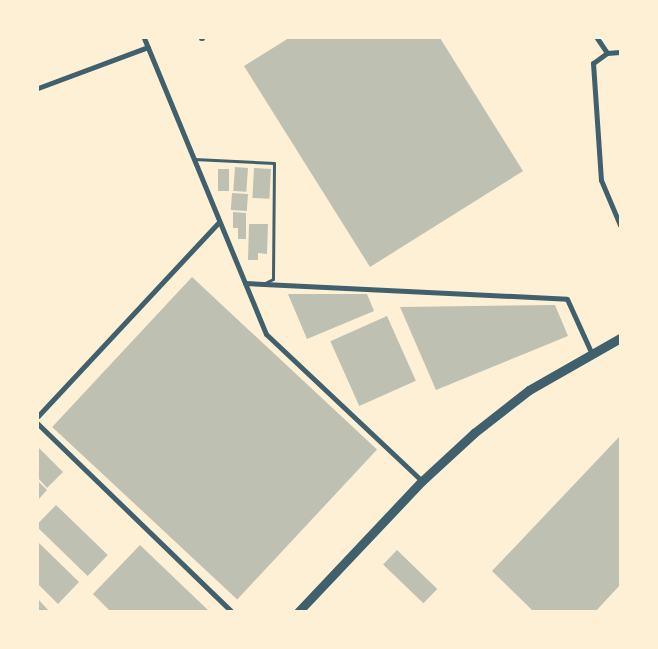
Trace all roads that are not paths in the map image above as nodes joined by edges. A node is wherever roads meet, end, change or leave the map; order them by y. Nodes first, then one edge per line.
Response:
1 (144, 38) edge
2 (597, 38) edge
3 (148, 47) junction
4 (620, 52) edge
5 (607, 53) junction
6 (38, 88) edge
7 (194, 159) junction
8 (219, 222) junction
9 (620, 226) edge
10 (245, 283) junction
11 (262, 284) junction
12 (620, 338) edge
13 (591, 352) junction
14 (38, 416) edge
15 (38, 424) edge
16 (422, 481) junction
17 (232, 612) edge
18 (298, 612) edge

1 - 3 street
2 - 5 street
3 - 6 street
3 - 7 street
4 - 5 street
5 - 9 street
7 - 8 street
7 - 11 lane
8 - 10 street
8 - 14 street
10 - 11 street
10 - 16 street
11 - 13 street
12 - 13 street
13 - 16 street
15 - 17 street
16 - 18 street

